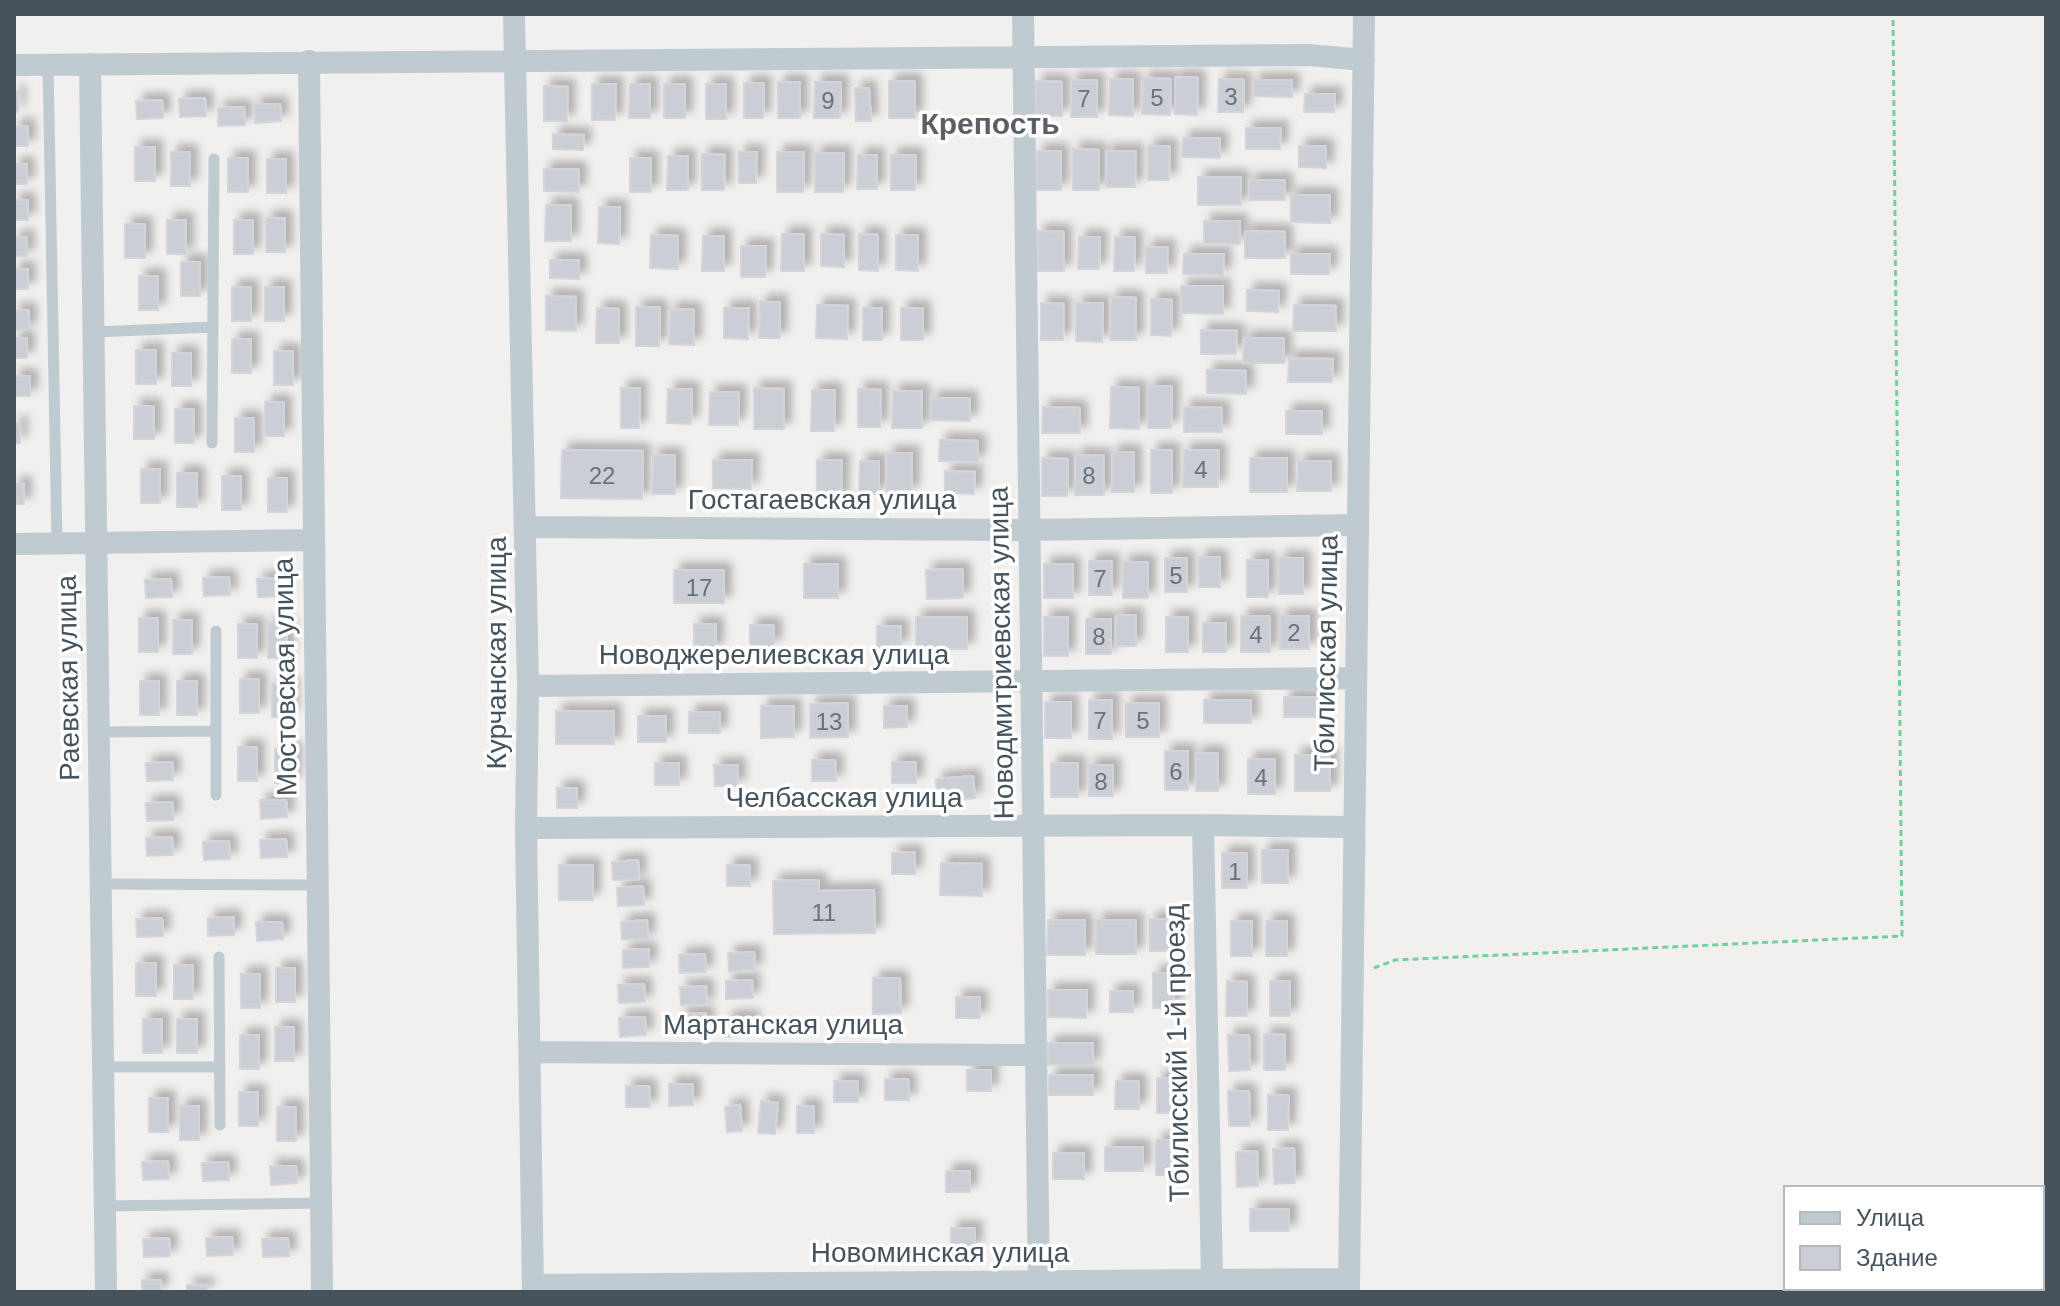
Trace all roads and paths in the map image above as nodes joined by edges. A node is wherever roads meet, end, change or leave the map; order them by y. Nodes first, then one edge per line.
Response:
1 (514, 14) edge
2 (1023, 14) edge
3 (1364, 14) edge
4 (1893, 14) edge
5 (1023, 58) junction
6 (1364, 60) junction
7 (309, 61) junction
8 (515, 61) junction
9 (48, 64) junction
10 (90, 64) junction
11 (14, 65) edge
12 (214, 159) dead end
13 (213, 327) junction
14 (94, 332) junction
15 (212, 443) dead end
16 (1358, 525) junction
17 (525, 527) junction
18 (1029, 530) junction
19 (314, 540) junction
20 (14, 544) edge
21 (57, 544) junction
22 (96, 544) junction
23 (216, 631) dead end
24 (1356, 678) junction
25 (1031, 682) junction
26 (528, 686) junction
27 (216, 731) junction
28 (99, 732) junction
29 (216, 795) dead end
30 (1203, 825) junction
31 (1033, 826) junction
32 (1354, 827) junction
33 (526, 828) junction
34 (101, 884) junction
35 (317, 885) junction
36 (219, 957) dead end
37 (1352, 976) junction
38 (530, 1052) junction
39 (1036, 1055) junction
40 (103, 1067) junction
41 (220, 1067) junction
42 (220, 1125) dead end
43 (321, 1203) junction
44 (105, 1206) junction
45 (1349, 1285) edge
46 (1222, 1286) edge
47 (1038, 1287) edge
48 (533, 1288) edge
49 (106, 1292) edge
50 (322, 1292) edge

1 - 8 street, Курчанская улица
2 - 5 street, Новодмитриевская улица
3 - 6 street, Тбилисская улица
4 - 37 path
5 - 6 street
5 - 8 street
5 - 18 street, Новодмитриевская улица
6 - 16 street, Тбилисская улица
7 - 8 street
7 - 10 street
7 - 19 street, Мостовская улица
8 - 17 street, Курчанская улица
9 - 10 street
9 - 11 street
9 - 21 lane
10 - 14 street, Раевская улица
12 - 13 lane
13 - 14 lane
13 - 15 lane
14 - 22 street, Раевская улица
16 - 18 street, Гостагаевская улица
16 - 24 street, Тбилисская улица
17 - 18 street, Гостагаевская улица
17 - 26 street, Курчанская улица
18 - 25 street, Новодмитриевская улица
19 - 22 street
19 - 35 street, Мостовская улица
20 - 21 street
21 - 22 street
22 - 28 street, Раевская улица
23 - 27 lane
24 - 25 street, Новоджерелиевская улица
24 - 32 street, Тбилисская улица
25 - 26 street, Новоджерелиевская улица
25 - 31 street, Новодмитриевская улица
26 - 33 street, Курчанская улица
27 - 28 lane
27 - 29 lane
28 - 34 street, Раевская улица
30 - 31 street, Челбасская улица
30 - 32 street, Челбасская улица
30 - 46 street, Тбилисский 1-й проезд
31 - 33 street, Челбасская улица
31 - 39 street, Новодмитриевская улица
32 - 37 street, Тбилисская улица
33 - 38 street, Курчанская улица
34 - 35 lane
34 - 40 street, Раевская улица
35 - 43 street, Мостовская улица
36 - 41 lane
37 - 45 street, Тбилисская улица
38 - 39 street, Мартанская улица
38 - 48 street, Курчанская улица
39 - 47 street, Новодмитриевская улица
40 - 41 lane
40 - 44 street, Раевская улица
41 - 42 lane
43 - 44 lane
43 - 50 street, Мостовская улица
44 - 49 street, Раевская улица
45 - 46 street, Новоминская улица
46 - 47 street, Новоминская улица
47 - 48 street, Новоминская улица

